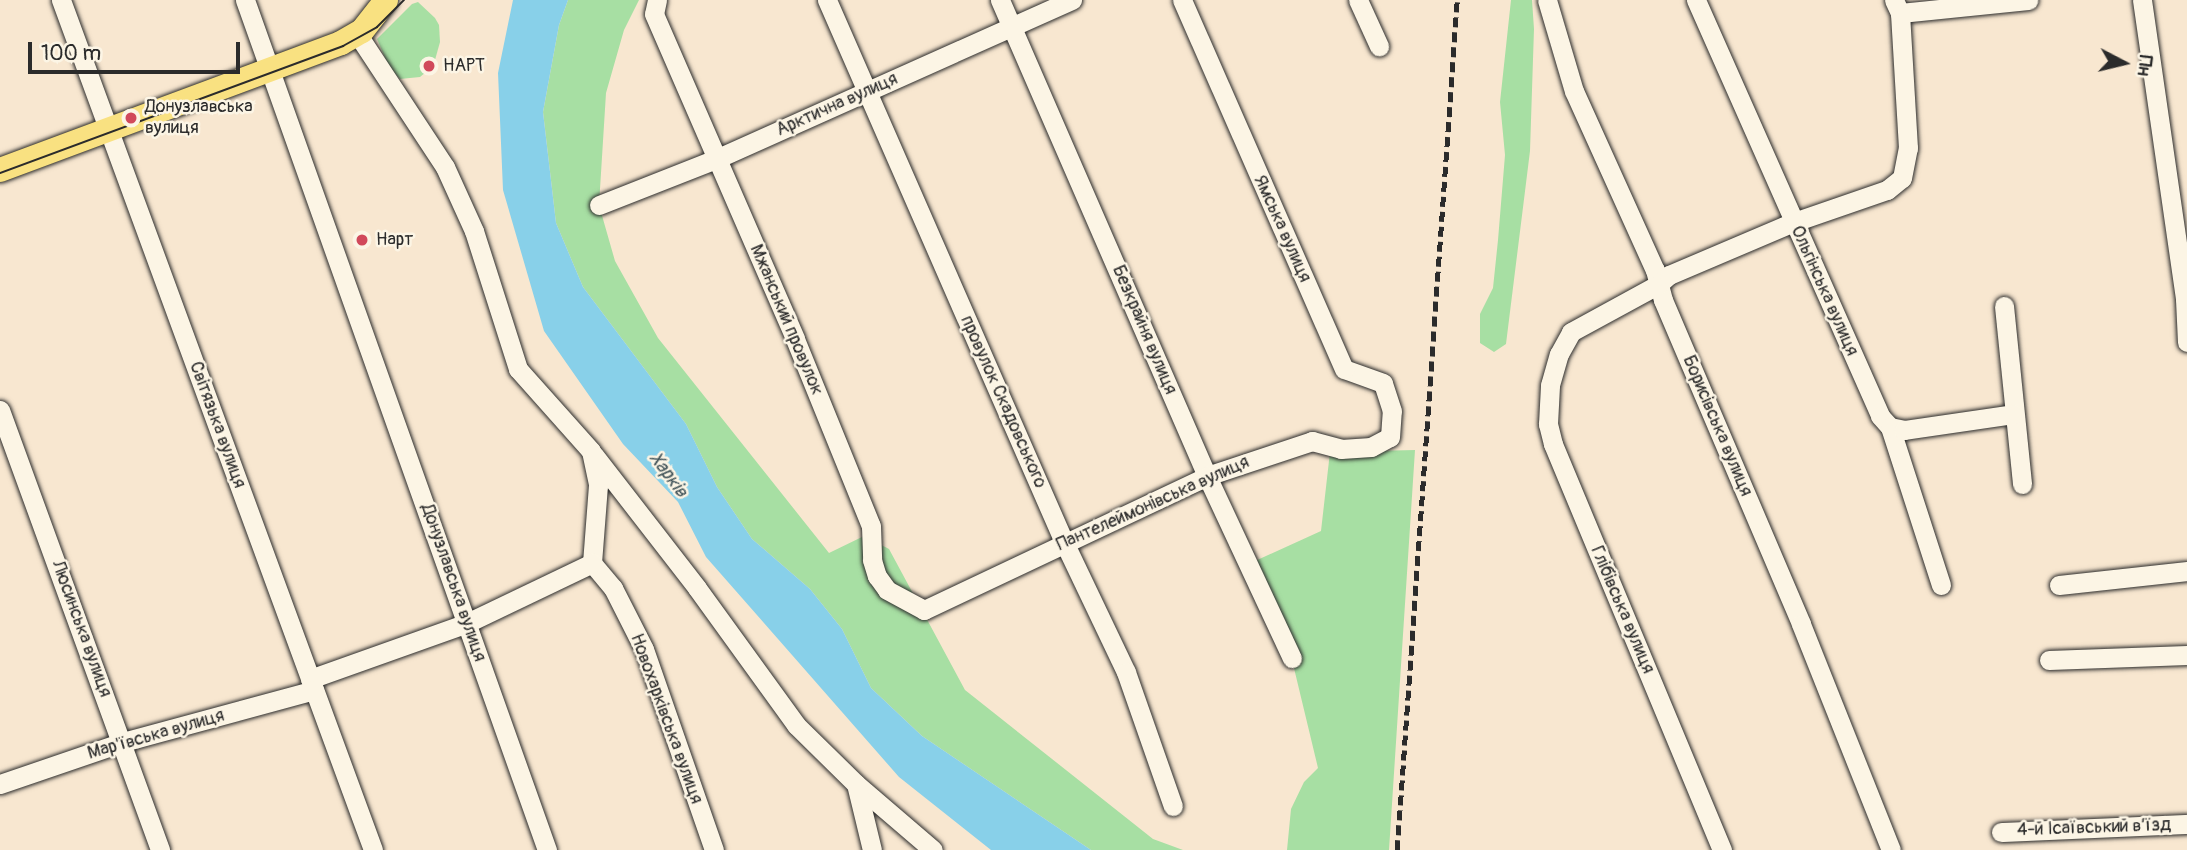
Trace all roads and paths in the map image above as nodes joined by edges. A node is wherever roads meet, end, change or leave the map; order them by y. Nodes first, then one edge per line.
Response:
1 (61, 0) edge
2 (245, 0) edge
3 (386, 0) edge
4 (827, 0) edge
5 (1000, 0) edge
6 (1072, 0) edge
7 (1182, 0) edge
8 (1358, 0) edge
9 (1547, 0) edge
10 (1696, 0) edge
11 (2028, 0) edge
12 (2142, 0) edge
13 (655, 7) edge
14 (1897, 7) edge
15 (1013, 27) junction
16 (358, 35) junction
17 (1379, 46) dead end
18 (271, 69) junction
19 (867, 91) junction
20 (110, 129) junction
21 (716, 159) junction
22 (0, 170) edge
23 (599, 205) dead end
24 (1794, 222) junction
25 (1659, 284) junction
26 (2186, 299) edge
27 (2004, 306) dead end
28 (2187, 342) edge
29 (0, 410) edge
30 (2014, 414) junction
31 (1890, 428) junction
32 (1390, 438) joint
33 (591, 451) junction
34 (1207, 476) junction
35 (2022, 484) dead end
36 (1064, 542) junction
37 (592, 563) junction
38 (2187, 571) edge
39 (1941, 585) dead end
40 (2059, 585) dead end
41 (924, 610) joint
42 (467, 623) junction
43 (2187, 655) edge
44 (1292, 658) dead end
45 (2049, 660) dead end
46 (312, 685) junction
47 (123, 742) junction
48 (856, 783) junction
49 (0, 784) edge
50 (1173, 806) dead end
51 (2187, 824) edge
52 (2001, 832) dead end
53 (160, 850) edge
54 (373, 850) edge
55 (547, 850) edge
56 (714, 850) edge
57 (872, 850) edge
58 (933, 850) edge
59 (1722, 850) edge
60 (1891, 850) edge

1 - 20 street, Світязька вулиця
2 - 18 street, Донузлавська вулиця
3 - 16 main road
4 - 19 street, провулок Скадовського
5 - 15 street, Безкрайня вулиця
6 - 15 street, Арктична вулиця
7 - 32 street, Ямська вулиця
8 - 17 street
9 - 25 street, Борисівська вулиця
10 - 24 street, Ольгінська вулиця
11 - 14 street
12 - 26 street
13 - 21 street, Мжанський провулок
14 - 24 street
15 - 19 street, Арктична вулиця
15 - 34 street, Безкрайня вулиця
16 - 18 main road
16 - 33 street
18 - 20 main road
18 - 42 street, Донузлавська вулиця
19 - 21 street, Арктична вулиця
19 - 36 street, провулок Скадовського
20 - 22 main road
20 - 46 street, Світязька вулиця
21 - 23 street, Арктична вулиця
21 - 41 street, Мжанський провулок
24 - 25 street
24 - 31 street, Ольгінська вулиця
25 - 59 street, Глібівська вулиця
25 - 60 street, Борисівська вулиця
26 - 28 street
27 - 30 street
29 - 47 street, Люсинська вулиця
30 - 31 street
30 - 35 street
31 - 39 street, Ольгінська вулиця
32 - 34 street, Пантелеймонівська вулиця
33 - 37 street
33 - 48 street
34 - 36 street, Пантелеймонівська вулиця
34 - 44 street, Безкрайня вулиця
36 - 41 street, Пантелеймонівська вулиця
36 - 50 street, провулок Скадовського
37 - 42 street, Мар'ївська вулиця
37 - 56 street, Новохарківська вулиця
38 - 40 street
42 - 46 street, Мар'ївська вулиця
42 - 55 street, Донузлавська вулиця
43 - 45 street
46 - 47 street, Мар'ївська вулиця
46 - 54 street, Світязька вулиця
47 - 49 street, Мар'ївська вулиця
47 - 53 street, Люсинська вулиця
48 - 57 street
48 - 58 street
51 - 52 street, 4-й Ісаївський в’їзд

